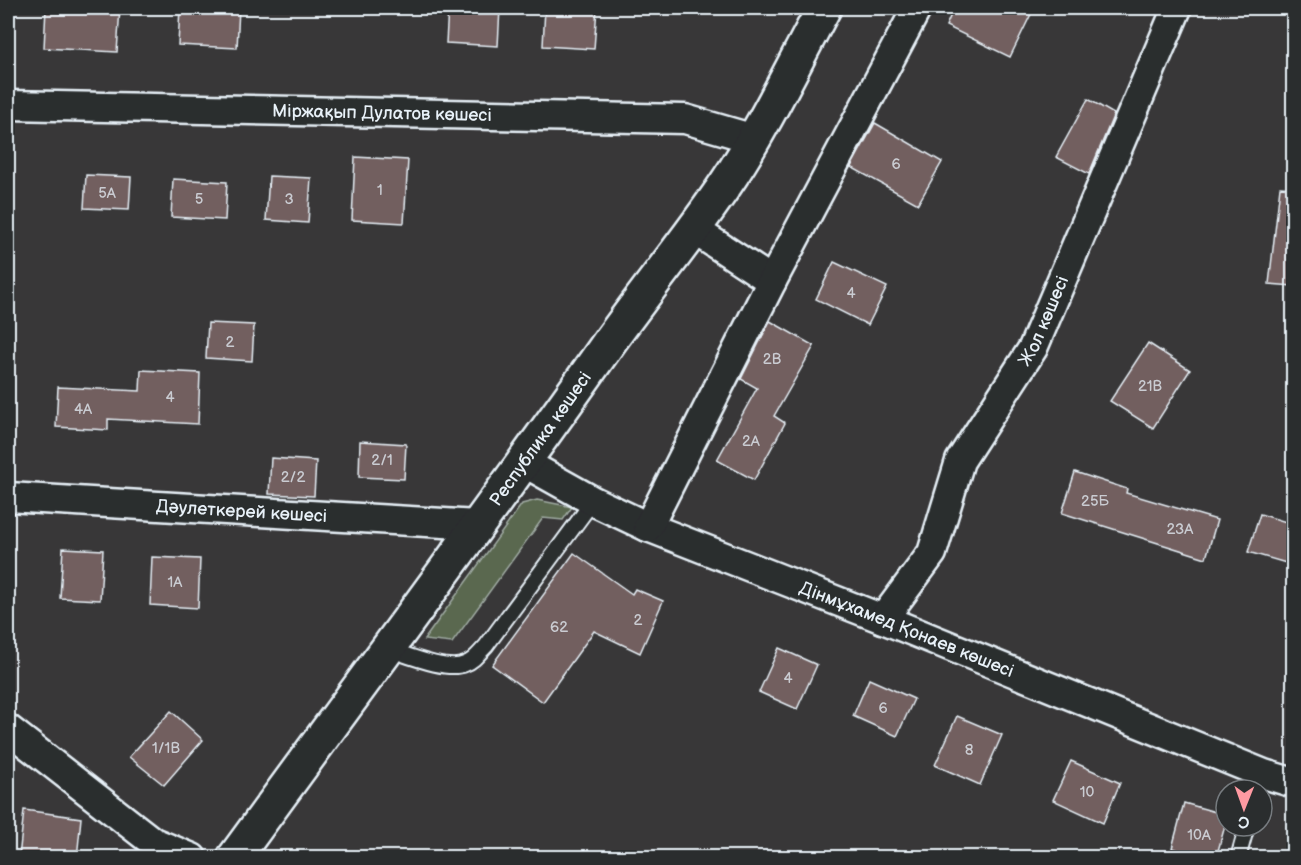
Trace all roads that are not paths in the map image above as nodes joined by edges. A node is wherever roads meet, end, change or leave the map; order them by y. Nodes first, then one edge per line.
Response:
1 (824, 8) edge
2 (918, 8) edge
3 (1178, 8) edge
4 (8, 105) edge
5 (754, 139) junction
6 (693, 229) junction
7 (772, 281) junction
8 (525, 463) junction
9 (8, 497) edge
10 (593, 501) junction
11 (477, 525) junction
12 (648, 527) junction
13 (883, 619) junction
14 (388, 649) junction
15 (8, 729) edge
16 (1252, 778) edge
17 (1274, 782) edge
18 (1293, 783) edge
19 (1244, 838) edge
20 (192, 858) edge
21 (234, 858) edge
22 (1238, 858) edge

1 - 5 main road, Республика көшесі
2 - 7 street
3 - 13 street, Жол көшесі
4 - 5 street, Міржақып Дулатов көшесі
5 - 6 main road, Республика көшесі
6 - 7 street
6 - 8 main road, Республика көшесі
7 - 12 street
8 - 10 street, Дінмұхамед Қонаев көшесі
8 - 11 main road, Республика көшесі
9 - 11 street, Дәулеткерей көшесі
10 - 12 street, Дінмұхамед Қонаев көшесі
10 - 14 lane
11 - 14 main road, Республика көшесі
12 - 13 street, Дінмұхамед Қонаев көшесі
13 - 16 street, Дінмұхамед Қонаев көшесі
14 - 21 main road, Республика көшесі
15 - 20 street
17 - 18 street, Дінмұхамед Қонаев көшесі
19 - 22 lane

